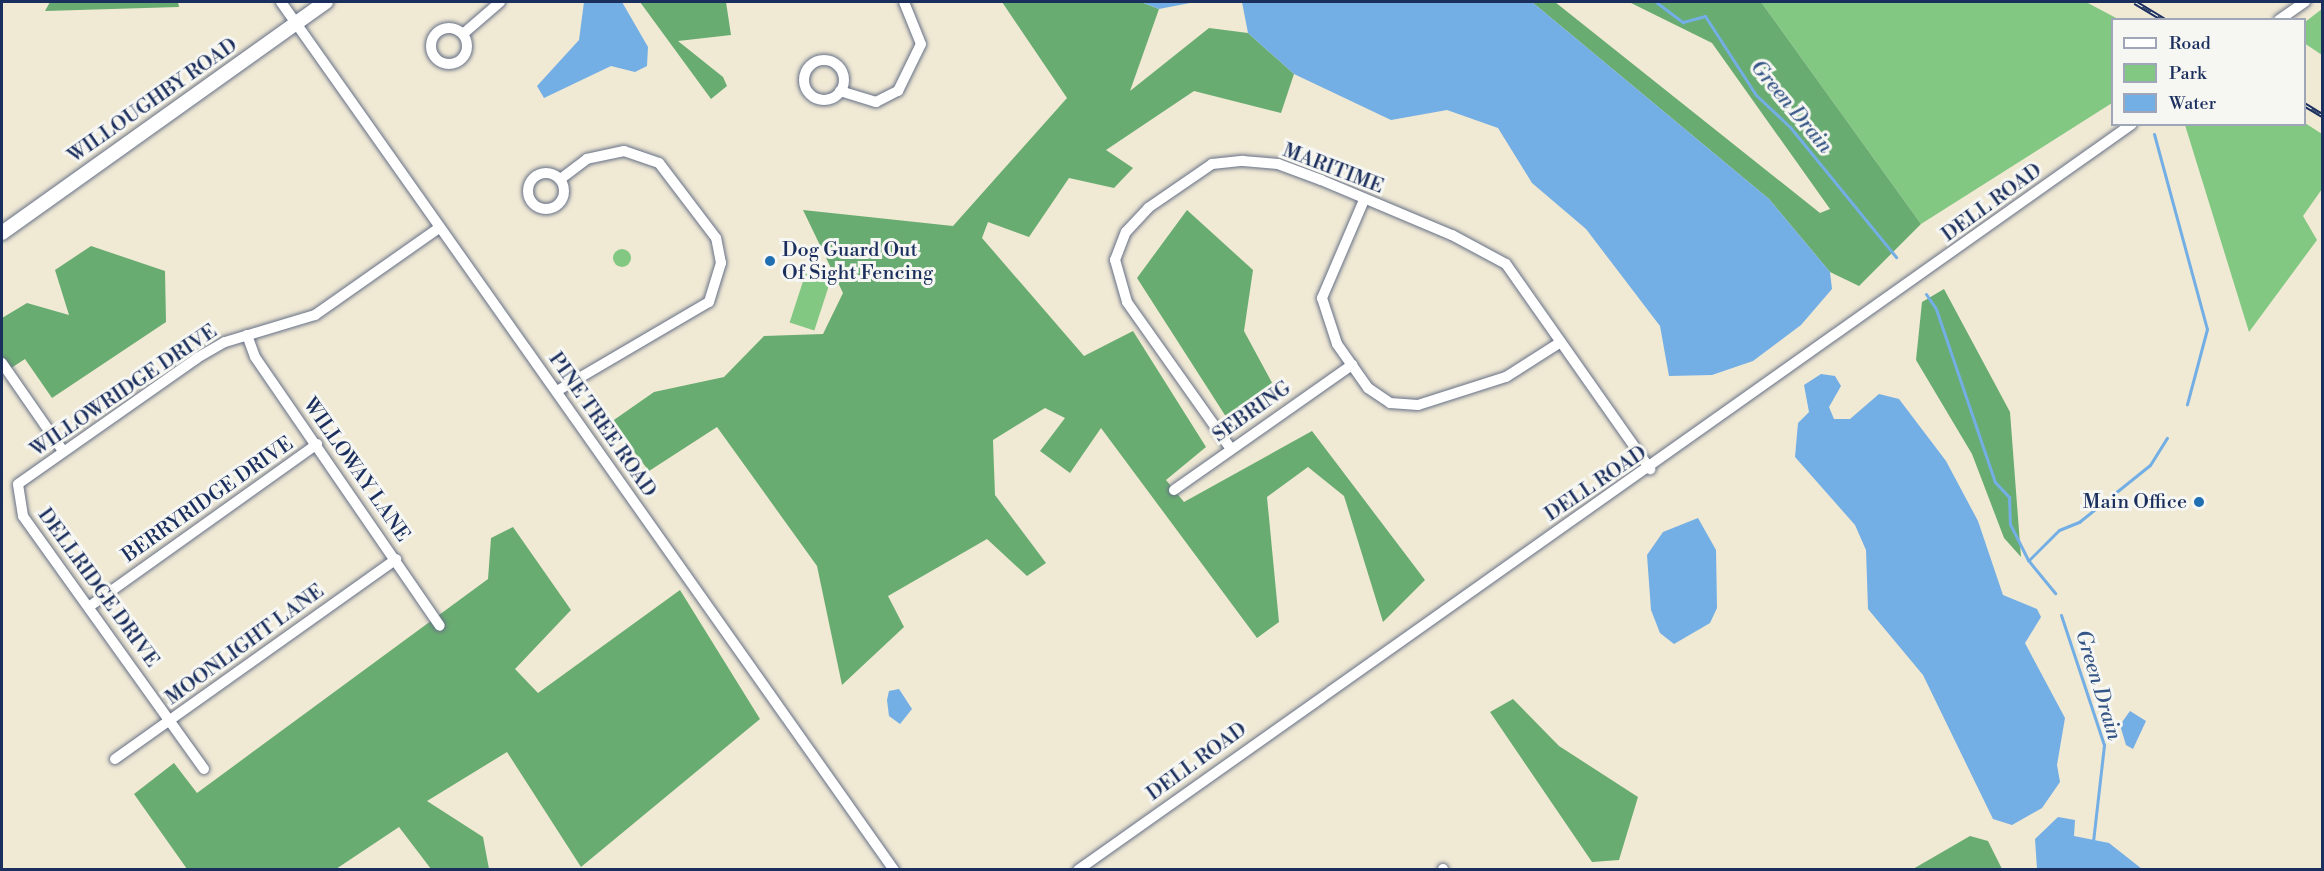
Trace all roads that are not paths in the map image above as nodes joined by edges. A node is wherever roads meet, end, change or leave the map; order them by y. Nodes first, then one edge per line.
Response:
1 (281, 2) edge
2 (326, 2) edge
3 (500, 2) edge
4 (904, 2) edge
5 (2305, 2) edge
6 (2282, 18) edge
7 (297, 24) junction
8 (463, 34) dead end
9 (840, 91) dead end
10 (2129, 126) edge
11 (560, 179) dead end
12 (1364, 200) junction
13 (439, 228) junction
14 (2, 233) edge
15 (247, 335) junction
16 (1561, 342) junction
17 (2, 363) edge
18 (1352, 365) junction
19 (557, 391) junction
20 (317, 444) junction
21 (1231, 449) junction
22 (63, 451) junction
23 (1650, 469) junction
24 (18, 484) joint
25 (1174, 489) dead end
26 (396, 559) junction
27 (90, 606) junction
28 (440, 626) dead end
29 (170, 721) junction
30 (115, 759) dead end
31 (204, 769) dead end
32 (894, 870) edge
33 (1078, 870) edge

1 - 7 street, PINE TREE ROAD
2 - 7 street, WILLOUGHBY ROAD
3 - 8 street
4 - 9 street
5 - 6 street
7 - 13 street, PINE TREE ROAD
7 - 14 street, WILLOUGHBY ROAD
10 - 23 street, DELL ROAD
11 - 19 street
12 - 16 street, MARITIME
12 - 18 street
12 - 21 street, MARITIME
13 - 15 street, WILLOWRIDGE DRIVE
13 - 19 street, PINE TREE ROAD
15 - 20 street, WILLOWAY LANE
15 - 22 street, WILLOWRIDGE DRIVE
16 - 18 street
16 - 23 street, MARITIME
17 - 22 street
18 - 21 street, SEBRING
19 - 32 street, PINE TREE ROAD
20 - 26 street, WILLOWAY LANE
20 - 27 street, BERRYRIDGE DRIVE
21 - 25 street, SEBRING
22 - 24 street, WILLOWRIDGE DRIVE
23 - 33 street, DELL ROAD
24 - 27 street, DELLRIDGE DRIVE
26 - 28 street, WILLOWAY LANE
26 - 29 street, MOONLIGHT LANE
27 - 29 street, DELLRIDGE DRIVE
29 - 30 street, MOONLIGHT LANE
29 - 31 street, DELLRIDGE DRIVE

